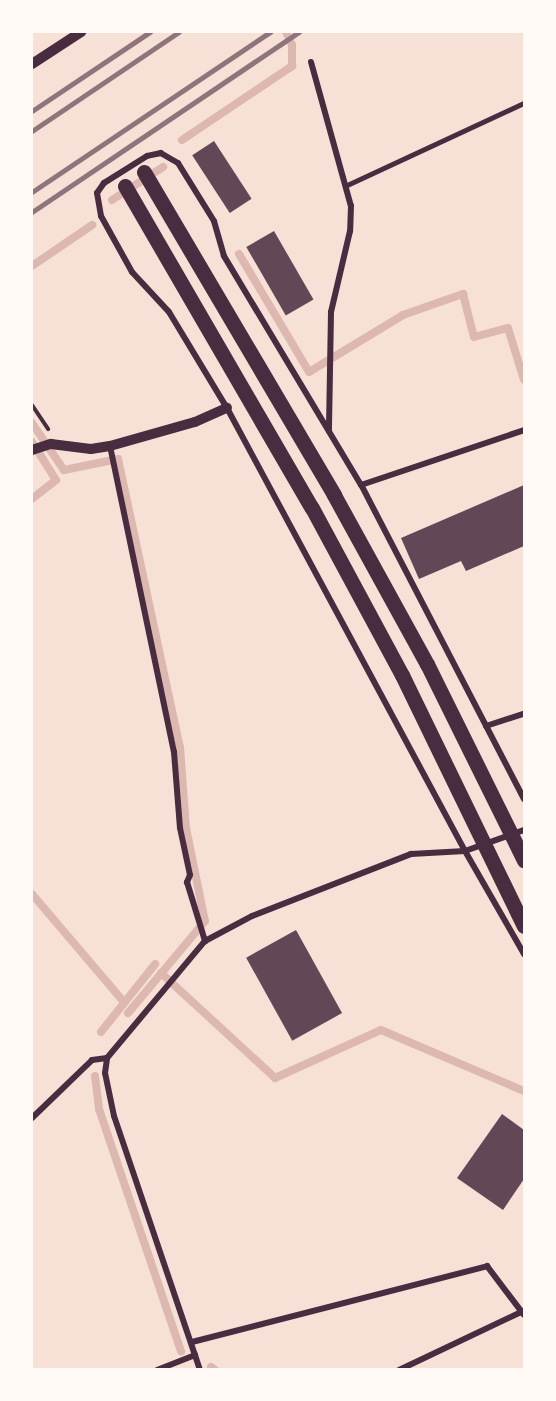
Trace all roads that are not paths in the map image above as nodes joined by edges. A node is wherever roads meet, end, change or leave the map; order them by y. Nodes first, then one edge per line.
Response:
1 (81, 32) edge
2 (311, 62) dead end
3 (32, 64) edge
4 (525, 103) edge
5 (144, 172) dead end
6 (125, 186) dead end
7 (345, 186) junction
8 (227, 408) junction
9 (525, 429) edge
10 (329, 430) junction
11 (32, 450) edge
12 (112, 455) junction
13 (361, 485) junction
14 (525, 714) edge
15 (486, 726) junction
16 (525, 799) edge
17 (519, 833) edge
18 (487, 844) junction
19 (465, 850) junction
20 (525, 860) edge
21 (525, 926) edge
22 (205, 941) junction
23 (525, 954) edge
24 (107, 1058) junction
25 (32, 1118) edge
26 (524, 1313) edge
27 (192, 1342) junction
28 (195, 1355) junction
29 (156, 1370) edge
30 (200, 1370) edge
31 (399, 1370) edge

1 - 3 street
2 - 7 street
4 - 7 lane
5 - 17 main road
6 - 18 main road
7 - 10 street
8 - 10 street
8 - 12 street
8 - 19 street
9 - 13 street
10 - 13 street
11 - 12 street
12 - 22 street
13 - 15 street
14 - 15 street
15 - 16 street
17 - 18 street
17 - 20 main road
18 - 19 street
18 - 21 main road
19 - 22 street
19 - 23 street
22 - 24 street
24 - 25 street
24 - 27 street
26 - 27 street
26 - 31 street
27 - 28 street
28 - 29 street
28 - 30 street

